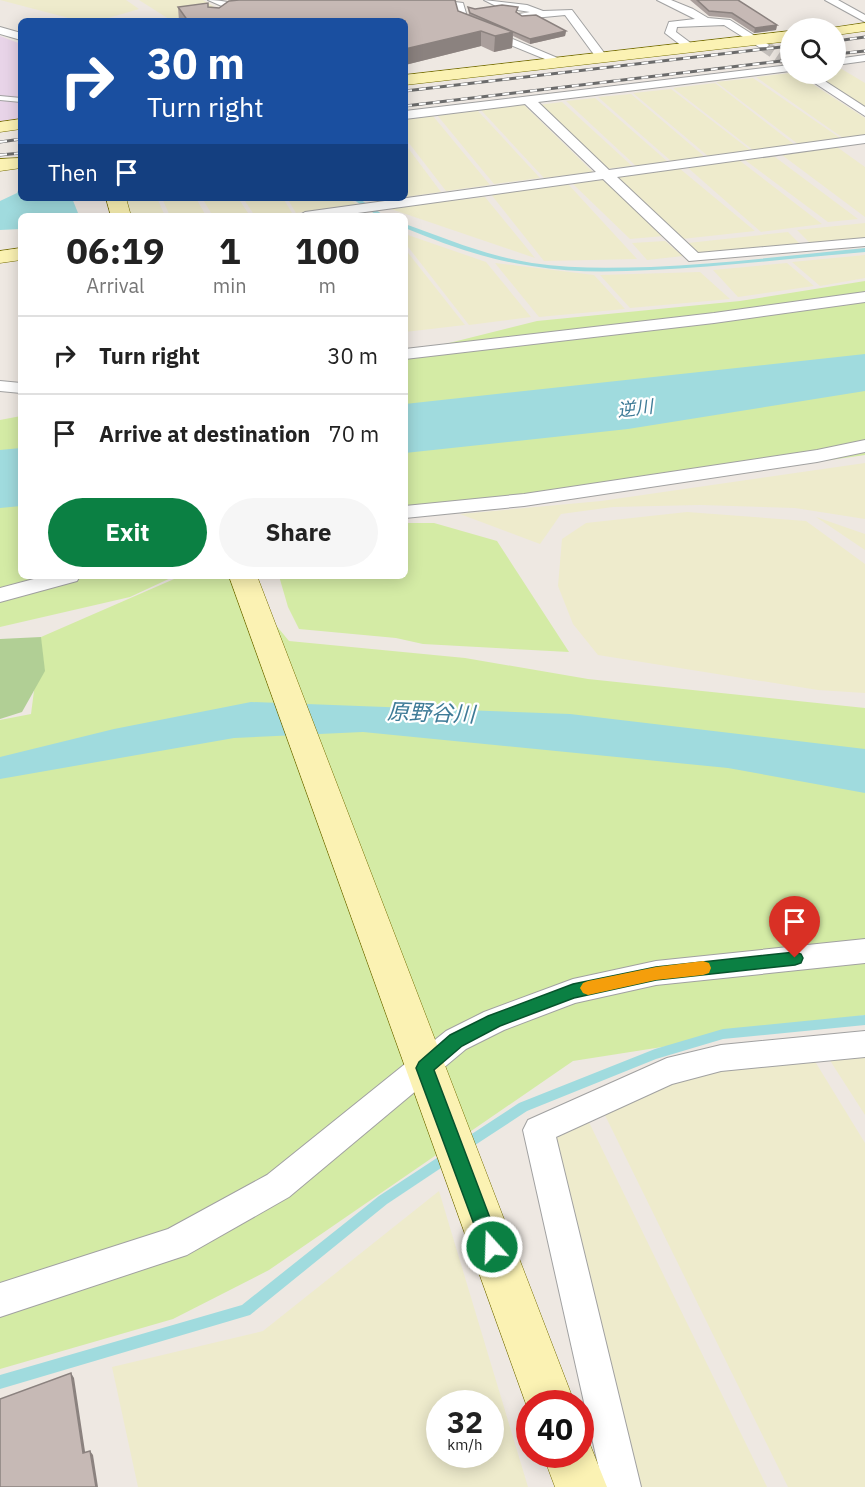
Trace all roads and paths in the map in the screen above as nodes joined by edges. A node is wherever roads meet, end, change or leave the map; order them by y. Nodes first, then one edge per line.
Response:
1 (213, 0) edge
2 (444, 0) edge
3 (489, 0) edge
4 (662, 0) edge
5 (830, 0) edge
6 (259, 2) edge
7 (227, 10) junction
8 (542, 15) junction
9 (523, 16) edge
10 (259, 18) edge
11 (865, 19) edge
12 (705, 21) junction
13 (865, 27) edge
14 (0, 30) edge
15 (846, 30) edge
16 (18, 36) edge
17 (780, 38) edge
18 (759, 43) junction
19 (690, 47) junction
20 (602, 58) junction
21 (865, 58) edge
22 (846, 61) edge
23 (561, 62) junction
24 (780, 69) edge
25 (408, 80) edge
26 (822, 84) edge
27 (0, 98) edge
28 (18, 100) edge
29 (528, 100) junction
30 (865, 112) edge
31 (408, 115) edge
32 (18, 124) edge
33 (0, 127) edge
34 (865, 139) edge
35 (18, 163) edge
36 (0, 165) edge
37 (605, 175) junction
38 (327, 213) edge
39 (865, 242) edge
40 (18, 254) edge
41 (0, 257) edge
42 (865, 297) edge
43 (408, 354) edge
44 (865, 446) edge
45 (408, 512) edge
46 (58, 579) edge
47 (244, 579) edge
48 (0, 595) edge
49 (865, 951) edge
50 (865, 1044) edge
51 (425, 1068) junction
52 (0, 1300) edge
53 (545, 1390) edge
54 (574, 1468) edge
55 (581, 1487) edge
56 (622, 1487) edge

1 - 7 street
2 - 23 street
3 - 8 street
4 - 12 street
5 - 11 street
6 - 7 street
7 - 10 street
8 - 9 street
8 - 20 street
12 - 18 street
12 - 19 street
13 - 15 street
14 - 16 street
17 - 18 street
18 - 19 street
19 - 20 street
20 - 23 street
21 - 22 street
23 - 25 street
24 - 29 street
26 - 30 street
27 - 28 lane
29 - 31 street
29 - 37 street
32 - 33 street
34 - 37 street
35 - 36 street
37 - 38 street
37 - 39 street
40 - 41 street
42 - 43 street
44 - 45 street
46 - 48 street
47 - 51 street
49 - 51 street
50 - 56 street
51 - 52 street
51 - 53 street
54 - 55 street

